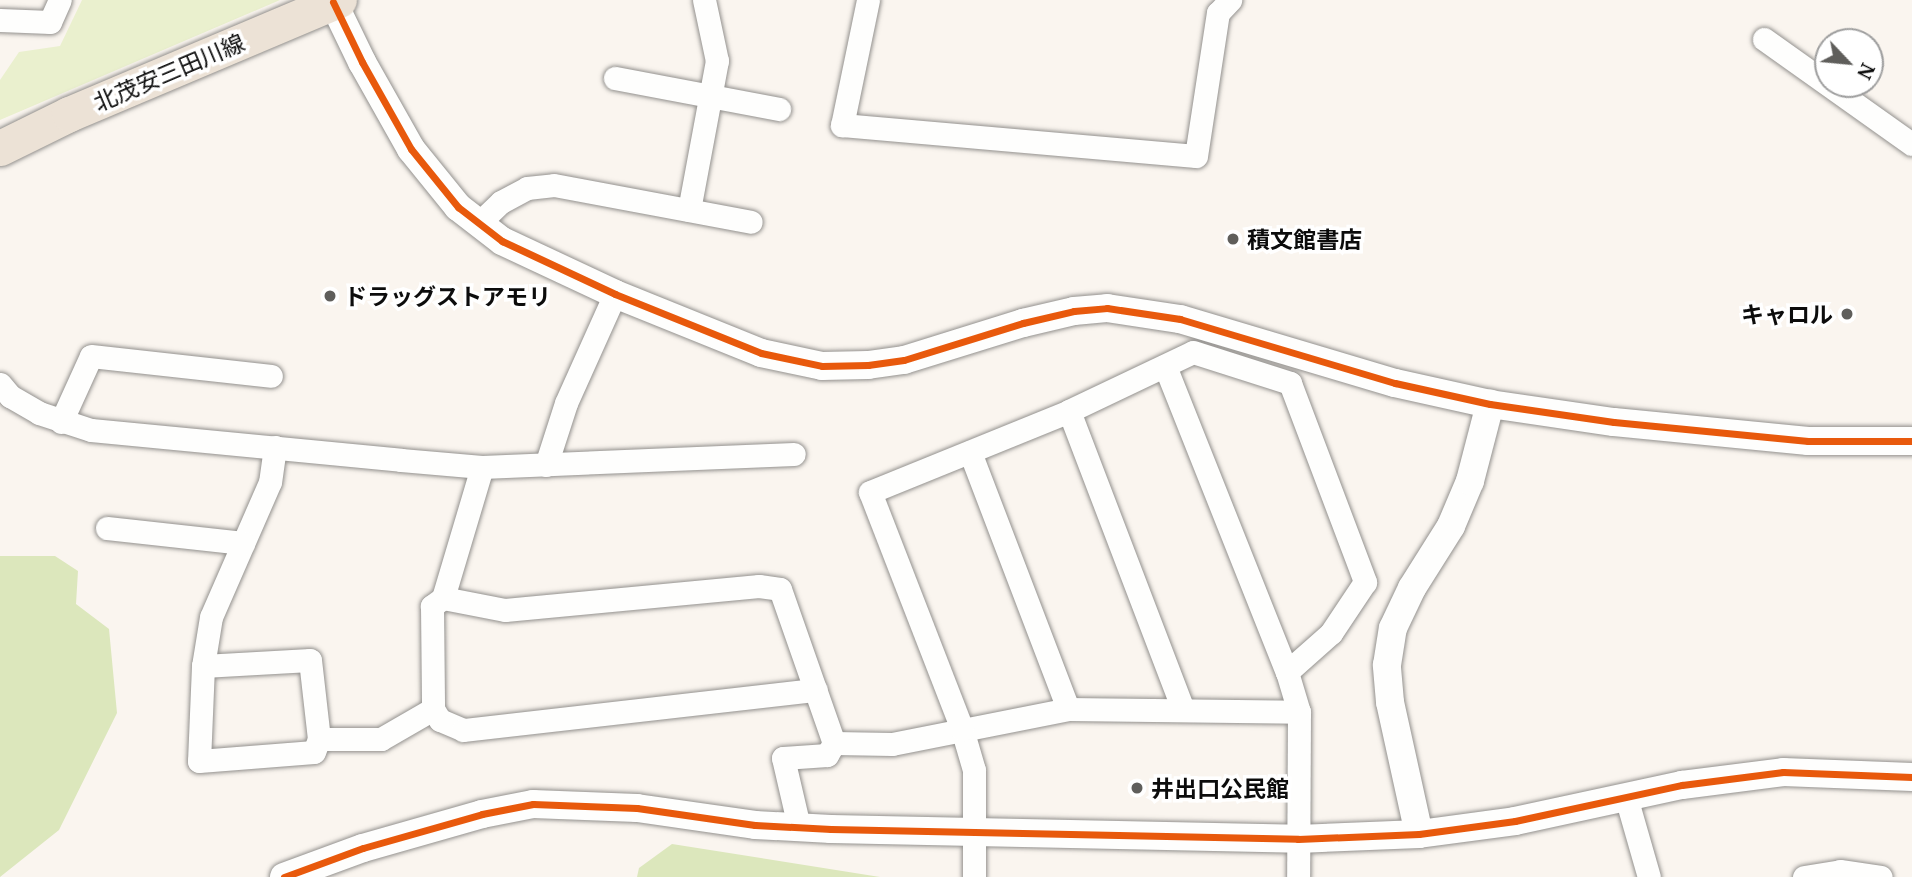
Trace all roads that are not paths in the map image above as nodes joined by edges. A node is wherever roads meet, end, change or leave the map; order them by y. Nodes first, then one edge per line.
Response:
1 (60, 0) edge
2 (704, 0) edge
3 (868, 0) edge
4 (1230, 0) edge
5 (336, 1) edge
6 (0, 20) edge
7 (1764, 39) dead end
8 (615, 78) dead end
9 (710, 96) junction
10 (779, 109) dead end
11 (1912, 144) edge
12 (0, 148) edge
13 (689, 210) junction
14 (751, 222) dead end
15 (479, 223) junction
16 (615, 295) junction
17 (1165, 366) junction
18 (271, 376) dead end
19 (0, 384) edge
20 (1490, 404) junction
21 (1069, 411) junction
22 (61, 422) junction
23 (1912, 441) edge
24 (275, 447) junction
25 (970, 452) junction
26 (794, 454) dead end
27 (546, 465) junction
28 (482, 467) junction
29 (107, 528) dead end
30 (243, 543) junction
31 (443, 598) junction
32 (203, 666) junction
33 (1287, 672) junction
34 (816, 690) junction
35 (433, 709) junction
36 (1068, 709) junction
37 (1183, 710) junction
38 (1299, 712) junction
39 (962, 729) junction
40 (319, 739) junction
41 (834, 743) junction
42 (1912, 777) edge
43 (1626, 797) junction
44 (799, 827) junction
45 (976, 833) junction
46 (1419, 834) junction
47 (1298, 839) junction
48 (284, 877) edge
49 (974, 877) edge
50 (1298, 877) edge
51 (1649, 877) edge
52 (1804, 877) edge
53 (1881, 877) edge

1 - 6 street
2 - 9 street
3 - 4 street
5 - 12 main road, 北茂安三田川線
5 - 15 street
7 - 11 street
8 - 9 street
9 - 10 street
9 - 13 street
13 - 14 street
13 - 15 street
15 - 16 street
16 - 20 street
16 - 27 street
17 - 21 street
17 - 33 street
17 - 33 street
18 - 22 street
19 - 22 street
20 - 23 street
20 - 46 street
21 - 25 street
21 - 37 street
22 - 24 street
24 - 28 street
24 - 30 street
25 - 36 street
25 - 39 street
26 - 27 street
27 - 28 street
28 - 31 street
29 - 30 street
30 - 32 street
31 - 34 street
31 - 35 street
32 - 40 street
32 - 40 street
33 - 38 street
34 - 35 street
34 - 41 street
35 - 40 street
36 - 37 street
36 - 39 street
37 - 38 street
38 - 47 street
39 - 41 street
39 - 45 street
41 - 44 street
42 - 43 street
43 - 46 street
43 - 51 street
44 - 45 street
44 - 48 street
45 - 47 street
45 - 49 street
46 - 47 street
47 - 50 street
52 - 53 street

